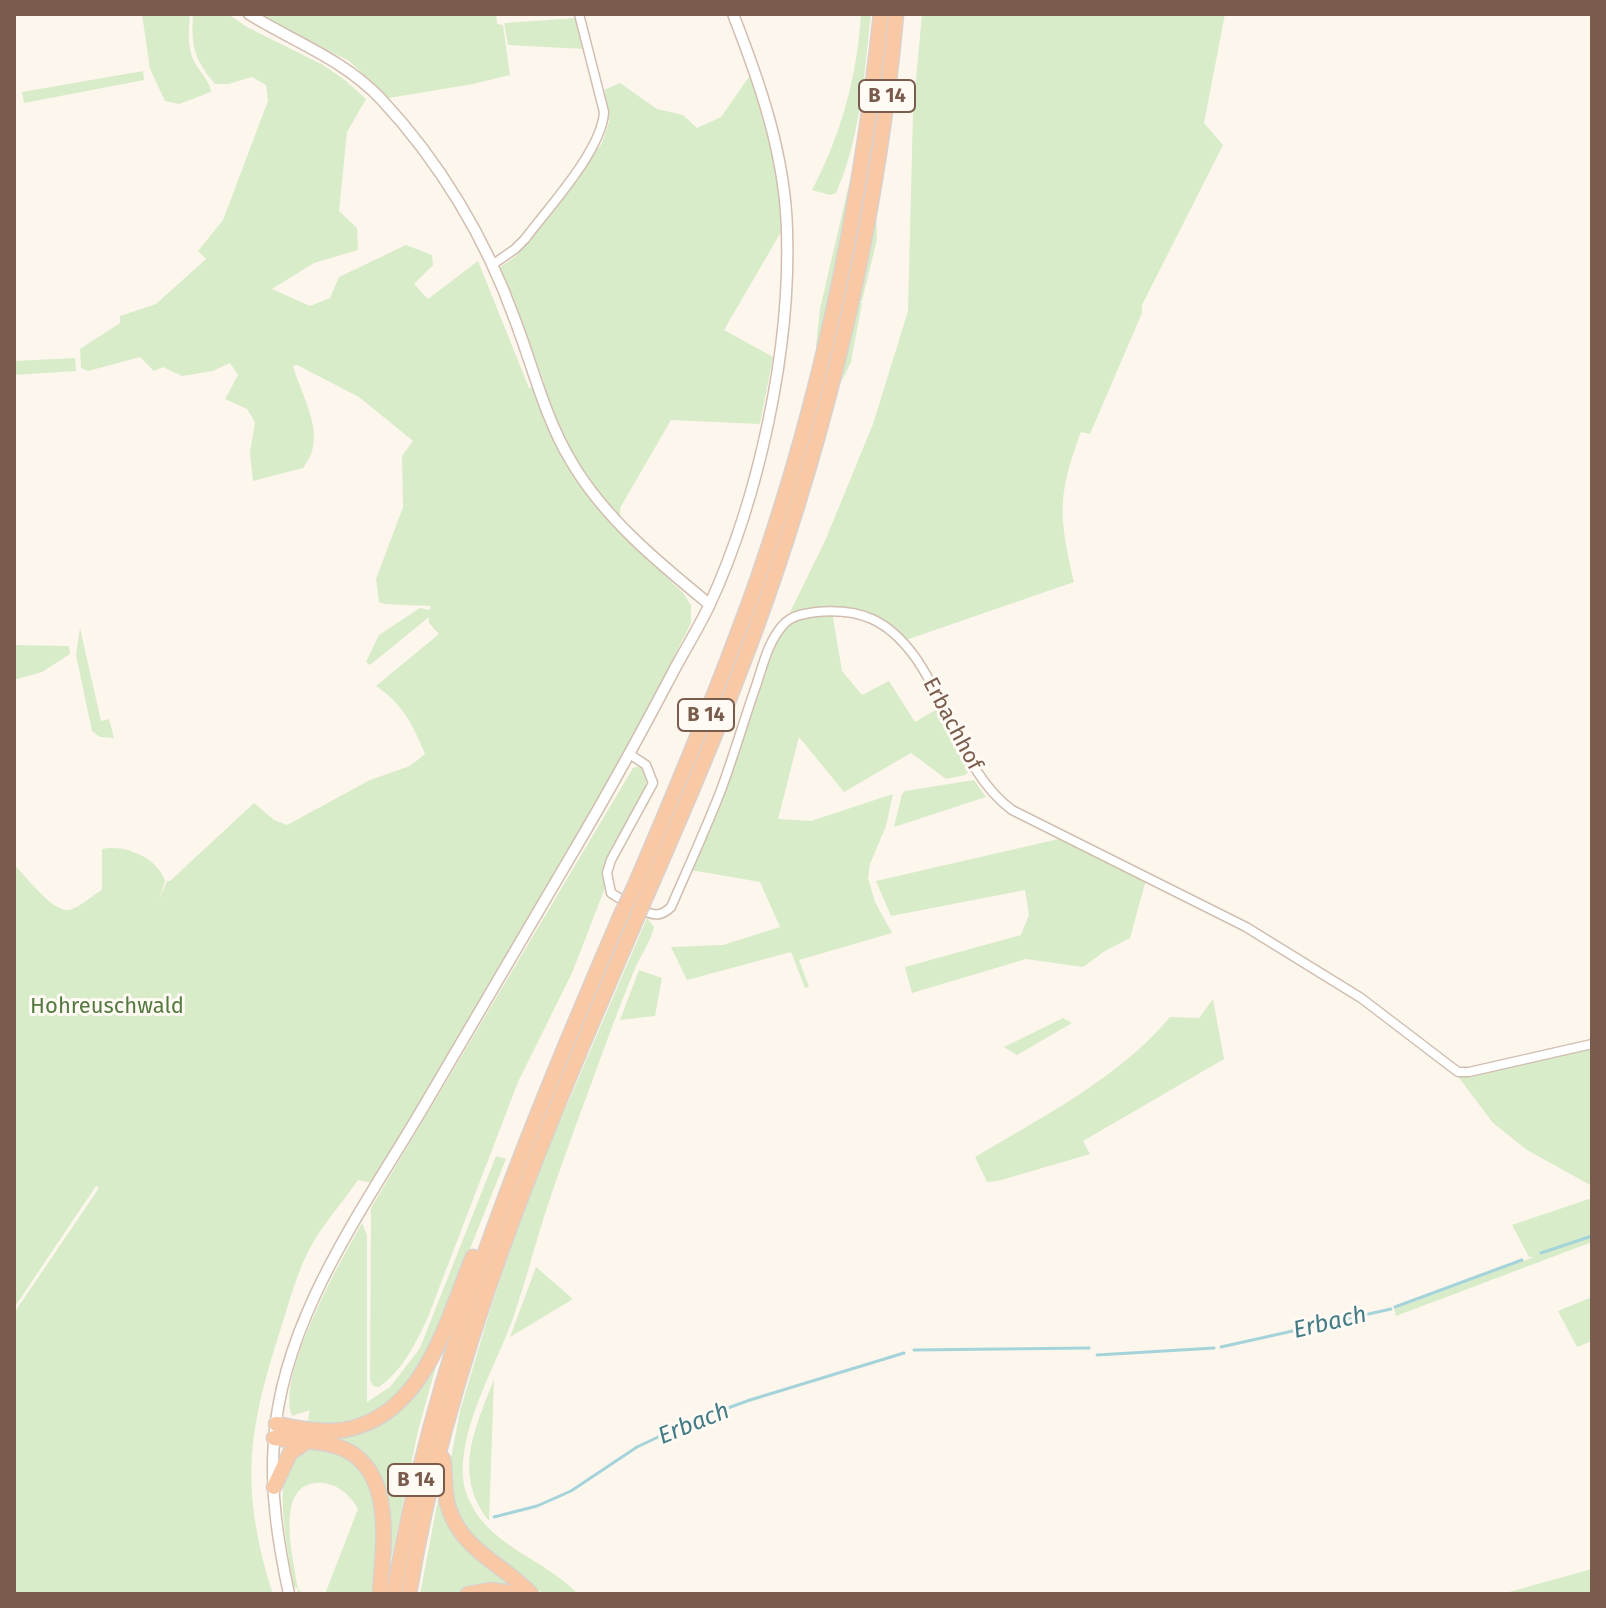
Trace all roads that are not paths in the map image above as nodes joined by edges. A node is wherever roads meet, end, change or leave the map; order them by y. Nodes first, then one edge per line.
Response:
1 (249, 14) edge
2 (579, 14) edge
3 (733, 14) edge
4 (881, 14) edge
5 (896, 14) edge
6 (492, 265) junction
7 (709, 604) junction
8 (631, 755) junction
9 (640, 892) junction
10 (1592, 1044) edge
11 (491, 1231) junction
12 (275, 1431) junction
13 (306, 1442) junction
14 (440, 1448) junction
15 (274, 1487) junction
16 (289, 1594) edge
17 (380, 1594) edge
18 (394, 1594) edge
19 (409, 1594) edge
20 (468, 1594) edge
21 (519, 1594) edge
22 (531, 1594) edge

1 - 6 street
2 - 6 street
3 - 7 street
4 - 9 highway, B 14
5 - 9 highway, B 14
6 - 7 street
7 - 8 street
8 - 10 street, Erbachhof
8 - 12 street
9 - 11 highway, B 14, bridge
9 - 14 highway, B 14, bridge
11 - 12 highway
11 - 18 highway, B 14
12 - 13 highway
12 - 15 street
13 - 15 highway
13 - 17 highway
14 - 19 highway, B 14
14 - 22 highway
15 - 16 street
20 - 21 highway

